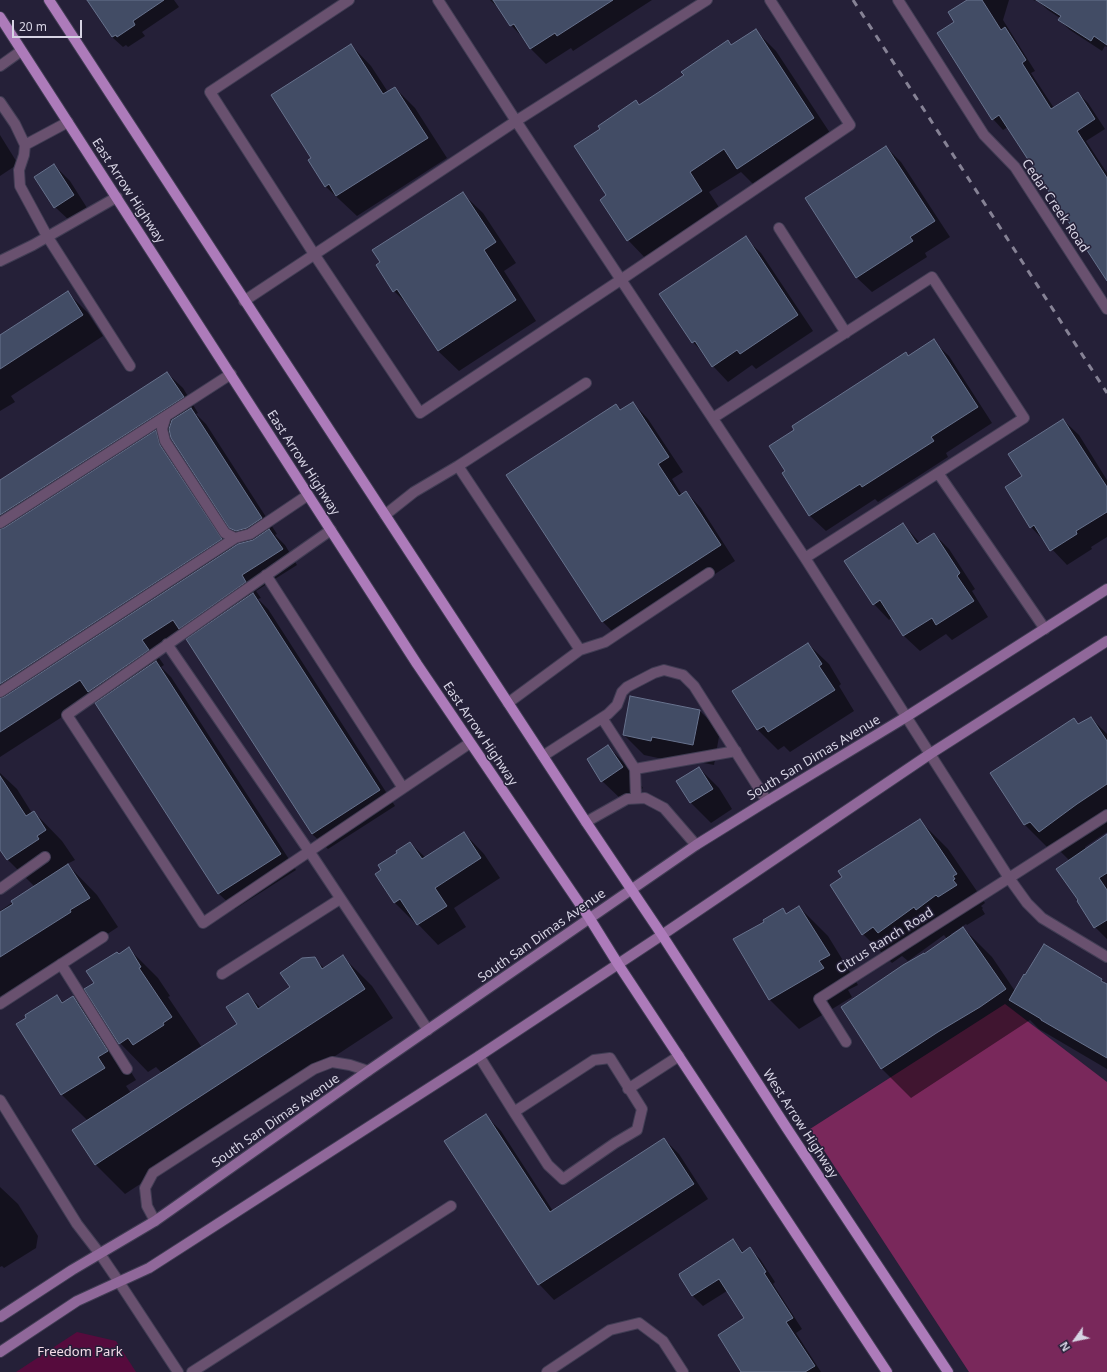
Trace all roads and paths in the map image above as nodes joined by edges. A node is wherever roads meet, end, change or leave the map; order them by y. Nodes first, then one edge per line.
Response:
1 (49, 0) edge
2 (349, 0) edge
3 (438, 0) edge
4 (707, 0) edge
5 (770, 0) edge
6 (898, 0) edge
7 (0, 17) edge
8 (21, 51) junction
9 (0, 66) edge
10 (0, 102) edge
11 (516, 121) junction
12 (68, 122) junction
13 (25, 145) junction
14 (117, 197) junction
15 (779, 228) dead end
16 (47, 236) junction
17 (314, 254) junction
18 (0, 261) edge
19 (622, 279) junction
20 (244, 301) junction
21 (1107, 309) edge
22 (846, 333) junction
23 (130, 366) dead end
24 (231, 374) junction
25 (586, 384) dead end
26 (166, 416) junction
27 (713, 418) junction
28 (458, 466) junction
29 (938, 473) junction
30 (308, 495) junction
31 (385, 515) junction
32 (0, 523) edge
33 (331, 530) junction
34 (235, 538) junction
35 (805, 558) junction
36 (709, 573) dead end
37 (266, 575) junction
38 (1107, 589) edge
39 (1045, 628) junction
40 (1107, 641) edge
41 (167, 644) junction
42 (580, 650) junction
43 (0, 692) edge
44 (508, 703) junction
45 (906, 717) junction
46 (602, 718) junction
47 (470, 743) junction
48 (736, 751) junction
49 (930, 754) junction
50 (543, 756) junction
51 (635, 769) junction
52 (403, 788) junction
53 (636, 798) junction
54 (767, 801) junction
55 (1107, 815) edge
56 (586, 822) junction
57 (696, 845) junction
58 (309, 851) junction
59 (45, 857) dead end
60 (1009, 878) junction
61 (0, 889) edge
62 (632, 889) junction
63 (340, 898) junction
64 (590, 919) junction
65 (662, 935) junction
66 (103, 937) dead end
67 (1107, 957) edge
68 (61, 964) junction
69 (618, 964) junction
70 (222, 974) dead end
71 (0, 1004) edge
72 (428, 1030) junction
73 (846, 1042) dead end
74 (478, 1056) junction
75 (679, 1056) junction
76 (127, 1069) dead end
77 (368, 1071) junction
78 (628, 1089) junction
79 (0, 1100) edge
80 (514, 1112) junction
81 (451, 1206) dead end
82 (156, 1221) junction
83 (100, 1254) junction
84 (119, 1282) junction
85 (0, 1316) edge
86 (0, 1352) edge
87 (178, 1372) edge
88 (192, 1372) edge
89 (547, 1372) edge
90 (683, 1372) edge
91 (887, 1372) edge
92 (948, 1372) edge

1 - 20 main road
2 - 17 street
3 - 11 street
4 - 11 street
5 - 19 street
6 - 21 street, Cedar Creek Road
7 - 8 main road, East Arrow Highway
8 - 9 street
8 - 12 main road, East Arrow Highway
10 - 13 street
11 - 17 street
11 - 19 street
12 - 13 street
12 - 14 main road, East Arrow Highway
13 - 16 street
14 - 16 street
14 - 24 main road, East Arrow Highway
15 - 22 street
16 - 18 street
16 - 23 street
17 - 19 street
17 - 20 street
19 - 27 street
20 - 31 main road
22 - 27 street
22 - 29 street
24 - 26 street
24 - 30 main road, East Arrow Highway
25 - 28 street
26 - 32 street
26 - 34 street
27 - 35 street
28 - 31 street
28 - 42 street
29 - 35 street
29 - 39 street
30 - 33 main road, East Arrow Highway
30 - 34 street
31 - 44 main road
33 - 37 street
33 - 47 main road, East Arrow Highway
34 - 43 street
35 - 45 street
36 - 42 street
37 - 41 street
37 - 52 street
38 - 39 street, South San Dimas Avenue
39 - 45 street, South San Dimas Avenue
40 - 49 street
41 - 58 street
41 - 58 street
42 - 44 street
44 - 50 main road
45 - 49 street
45 - 54 street, South San Dimas Avenue
46 - 48 street
46 - 50 street
46 - 51 street
47 - 52 street
47 - 64 main road, East Arrow Highway
48 - 51 street
48 - 54 street
49 - 60 street
49 - 65 street
50 - 56 main road
51 - 53 street
52 - 58 street
53 - 56 street
53 - 57 street
54 - 57 street, South San Dimas Avenue
55 - 60 street, Citrus Ranch Road
56 - 62 main road
57 - 62 street, South San Dimas Avenue
58 - 63 street
59 - 61 street
60 - 67 street
60 - 73 street, Citrus Ranch Road
62 - 64 street, South San Dimas Avenue
62 - 65 main road, West Arrow Highway
63 - 70 street
63 - 72 street
64 - 69 main road
64 - 72 street, South San Dimas Avenue
65 - 69 street
65 - 92 main road, West Arrow Highway
66 - 68 street
68 - 71 street
68 - 76 street
69 - 74 street
69 - 75 main road
72 - 77 street, South San Dimas Avenue
74 - 80 street
74 - 84 street
75 - 78 street
75 - 91 main road
77 - 82 street, South San Dimas Avenue
77 - 82 street
78 - 80 street
78 - 80 street
79 - 83 street
81 - 88 street
82 - 83 street, South San Dimas Avenue
83 - 84 street
83 - 85 street, South San Dimas Avenue
84 - 86 street
84 - 87 street
89 - 90 street

